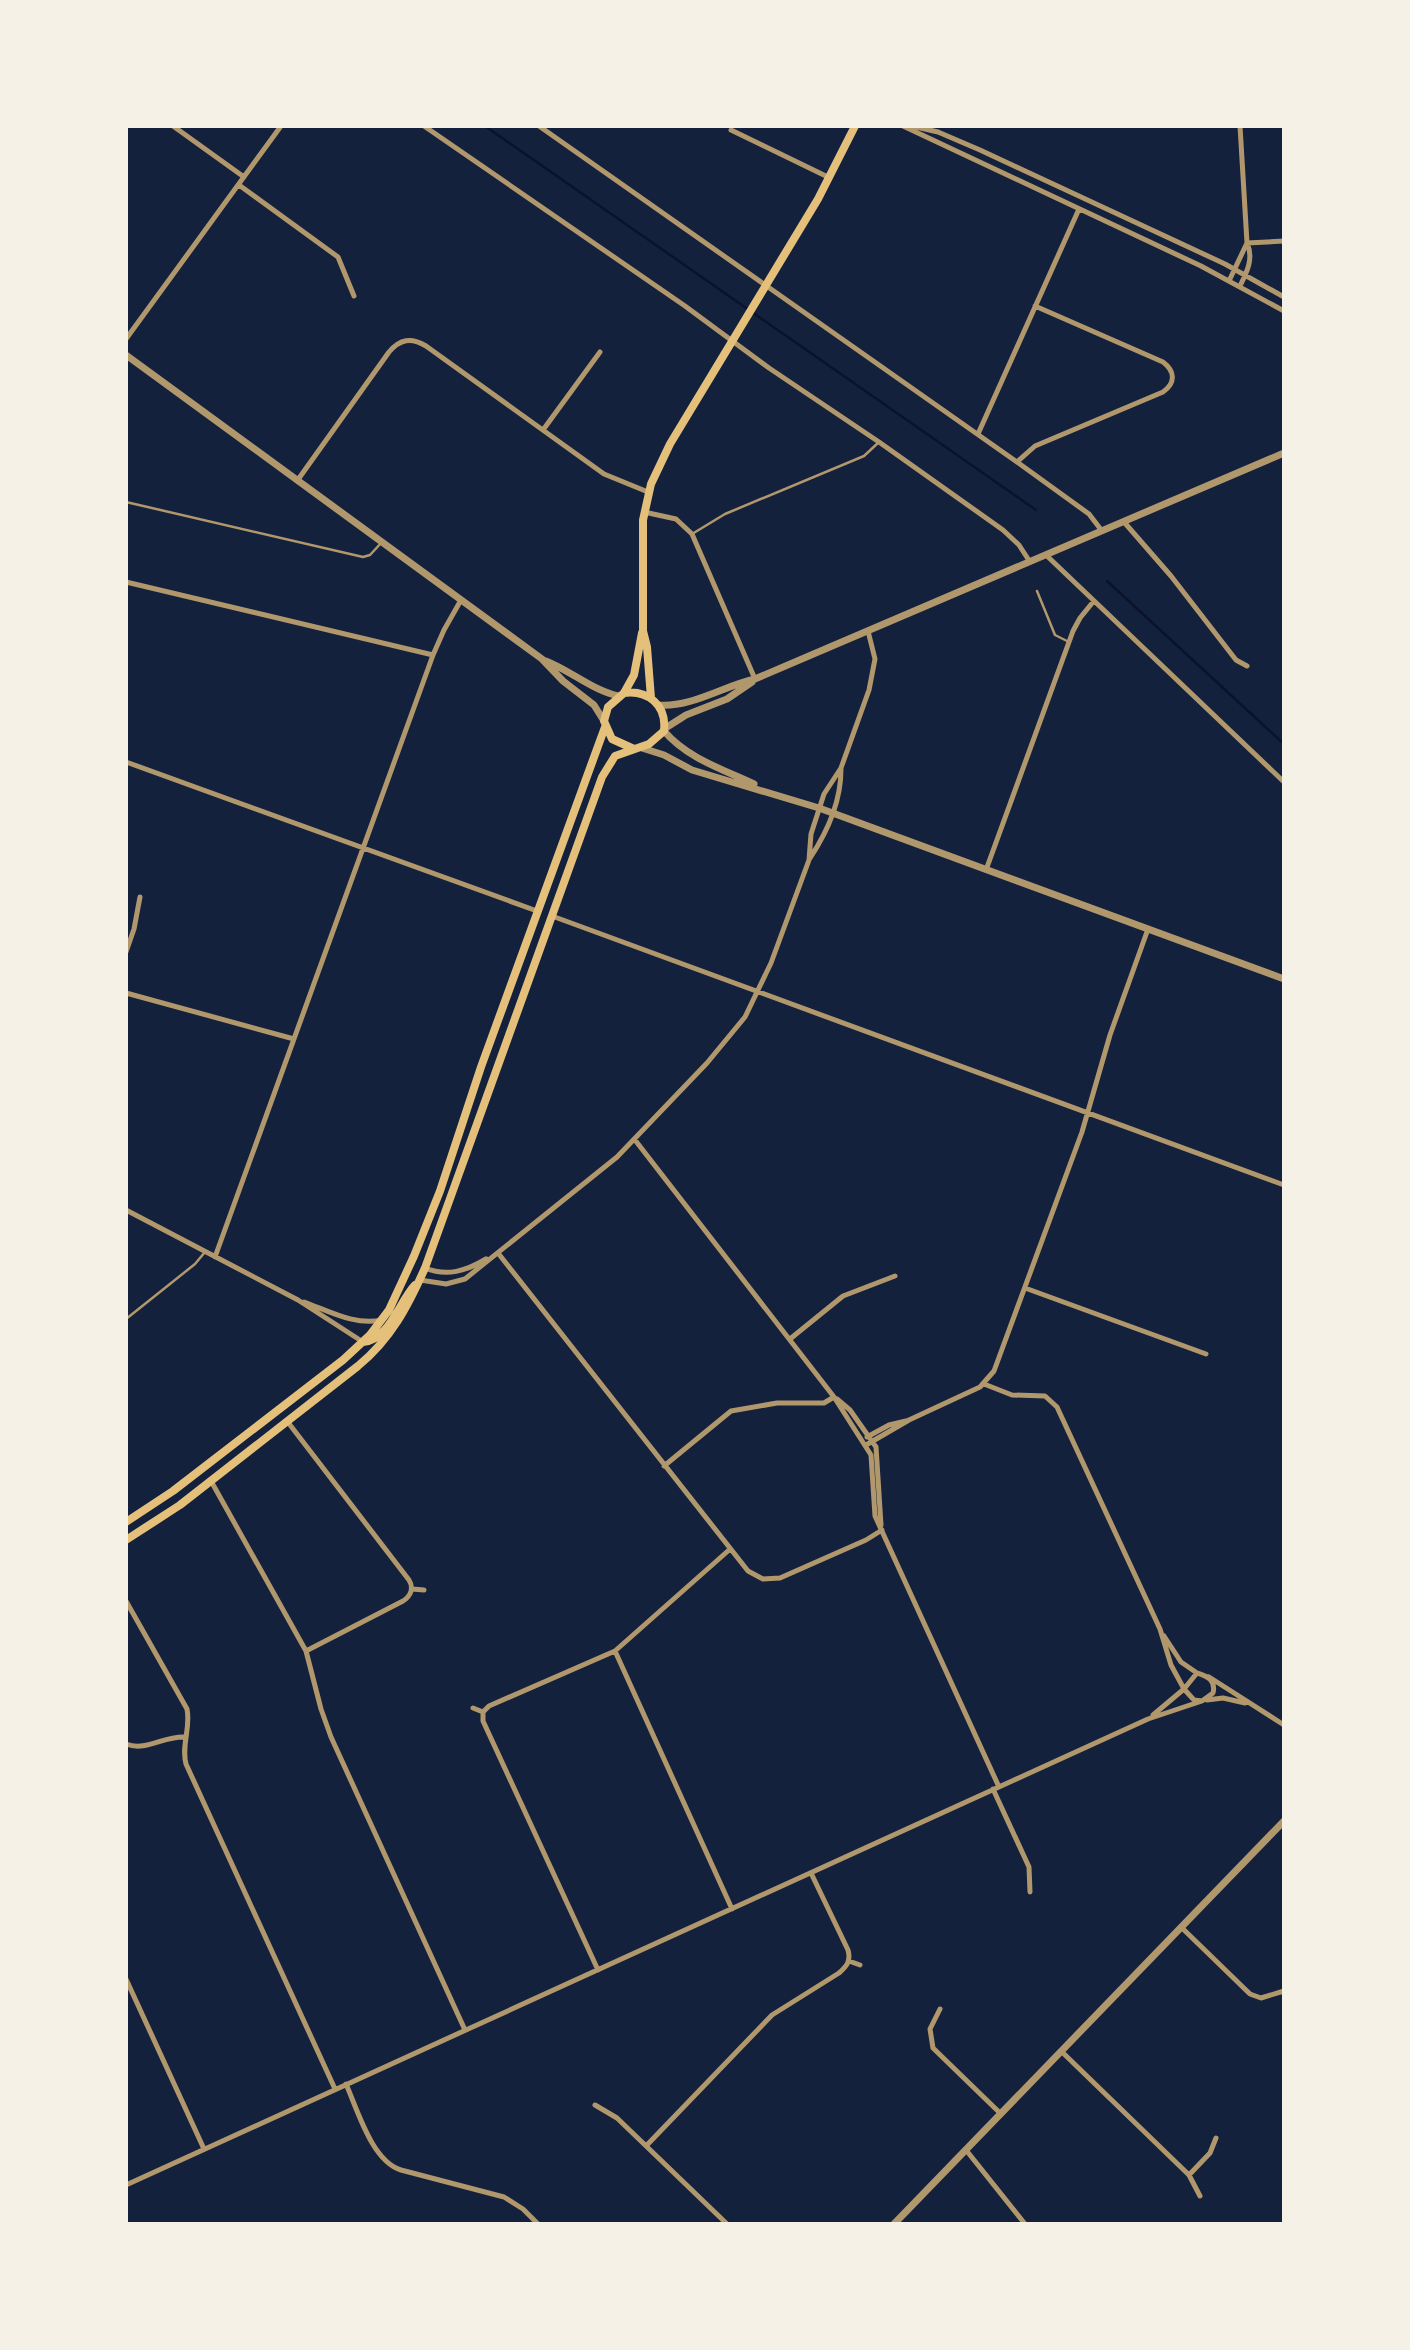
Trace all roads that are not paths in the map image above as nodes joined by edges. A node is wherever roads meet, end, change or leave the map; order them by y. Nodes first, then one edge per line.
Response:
1 (173, 126) edge
2 (281, 126) edge
3 (424, 126) edge
4 (855, 126) edge
5 (902, 126) edge
6 (912, 126) edge
7 (1240, 126) edge
8 (542, 127) edge
9 (939, 129) edge
10 (731, 130) dead end
11 (935, 142) junction
12 (244, 177) junction
13 (830, 178) junction
14 (239, 185) junction
15 (1083, 199) junction
16 (1079, 209) junction
17 (1284, 241) edge
18 (1247, 243) junction
19 (1235, 269) junction
20 (1245, 275) junction
21 (1229, 281) junction
22 (768, 285) junction
23 (1240, 286) junction
24 (354, 296) dead end
25 (1284, 297) edge
26 (1035, 306) junction
27 (1284, 311) edge
28 (126, 339) edge
29 (733, 342) junction
30 (600, 352) dead end
31 (126, 355) edge
32 (543, 430) junction
33 (978, 434) junction
34 (879, 442) junction
35 (1284, 453) edge
36 (1017, 462) junction
37 (297, 481) junction
38 (648, 492) junction
39 (126, 502) edge
40 (644, 512) junction
41 (1124, 522) junction
42 (1102, 531) junction
43 (692, 534) junction
44 (382, 542) junction
45 (1046, 555) junction
46 (1030, 562) junction
47 (126, 582) edge
48 (1037, 591) dead end
49 (461, 600) junction
50 (1093, 601) junction
51 (643, 631) junction
52 (868, 631) junction
53 (1069, 642) junction
54 (433, 656) junction
55 (542, 659) junction
56 (1247, 666) dead end
57 (755, 679) junction
58 (621, 694) junction
59 (651, 698) junction
60 (658, 705) junction
61 (605, 724) junction
62 (664, 730) junction
63 (638, 748) junction
64 (126, 762) edge
65 (841, 768) junction
66 (1284, 782) edge
67 (770, 792) junction
68 (819, 808) junction
69 (833, 813) junction
70 (363, 848) junction
71 (808, 860) junction
72 (986, 870) junction
73 (140, 897) dead end
74 (537, 911) junction
75 (552, 916) junction
76 (1148, 929) junction
77 (126, 952) edge
78 (1284, 979) edge
79 (759, 991) junction
80 (126, 993) edge
81 (294, 1039) junction
82 (1088, 1113) junction
83 (635, 1140) junction
84 (1284, 1185) edge
85 (126, 1210) edge
86 (205, 1252) junction
87 (498, 1252) junction
88 (215, 1257) junction
89 (425, 1268) junction
90 (895, 1276) dead end
91 (420, 1280) junction
92 (1024, 1288) junction
93 (298, 1300) junction
94 (126, 1319) edge
95 (383, 1319) junction
96 (790, 1339) junction
97 (363, 1342) junction
98 (1206, 1354) dead end
99 (984, 1384) junction
100 (834, 1396) junction
101 (909, 1420) junction
102 (287, 1421) junction
103 (869, 1435) junction
104 (873, 1441) junction
105 (864, 1442) junction
106 (664, 1466) junction
107 (201, 1469) junction
108 (211, 1481) junction
109 (126, 1522) edge
110 (882, 1530) junction
111 (126, 1539) edge
112 (729, 1550) junction
113 (412, 1589) junction
114 (424, 1590) dead end
115 (126, 1601) edge
116 (1160, 1631) junction
117 (306, 1651) junction
118 (615, 1651) junction
119 (1196, 1673) junction
120 (1209, 1677) junction
121 (1184, 1689) junction
122 (1205, 1701) junction
123 (1248, 1704) junction
124 (473, 1708) dead end
125 (483, 1712) junction
126 (1148, 1719) junction
127 (1284, 1725) edge
128 (186, 1737) junction
129 (126, 1744) edge
130 (996, 1788) junction
131 (1284, 1821) edge
132 (811, 1873) junction
133 (1030, 1892) dead end
134 (732, 1909) junction
135 (1181, 1927) junction
136 (849, 1961) junction
137 (860, 1965) dead end
138 (598, 1970) junction
139 (126, 1979) edge
140 (1284, 1991) edge
141 (129, 1992) edge
142 (940, 2009) dead end
143 (465, 2030) junction
144 (1061, 2052) junction
145 (346, 2084) junction
146 (335, 2090) junction
147 (595, 2105) dead end
148 (1001, 2114) junction
149 (1216, 2138) dead end
150 (647, 2145) junction
151 (204, 2149) junction
152 (966, 2150) junction
153 (1189, 2175) junction
154 (126, 2185) edge
155 (1200, 2196) dead end
156 (538, 2224) edge
157 (727, 2224) edge
158 (894, 2224) edge
159 (1025, 2224) edge

1 - 12 street
2 - 12 street
3 - 29 street
4 - 13 main road
5 - 11 street
6 - 9 street
7 - 18 street
8 - 22 street
9 - 11 street
9 - 15 street
10 - 13 street
11 - 16 street
12 - 14 street
13 - 22 main road
14 - 24 street
14 - 28 street
15 - 16 street
15 - 19 street
16 - 21 street
16 - 26 street
17 - 18 street
18 - 19 street
18 - 20 street
19 - 20 street
19 - 21 street
20 - 23 street
20 - 25 street
21 - 23 street
22 - 29 main road
22 - 33 street
23 - 27 street
26 - 33 street
26 - 36 street
29 - 34 street
29 - 38 main road
30 - 32 street
31 - 37 street
32 - 37 street
32 - 38 street
33 - 36 street
34 - 43 lane
34 - 46 street
35 - 41 street
36 - 42 street
37 - 44 street
38 - 40 main road
39 - 44 lane
40 - 43 street
40 - 51 main road
41 - 42 street
41 - 56 street
42 - 45 street
43 - 57 street
44 - 49 street
45 - 46 street
45 - 50 street
46 - 52 street
47 - 54 street
48 - 53 lane
49 - 54 street
49 - 55 street
50 - 53 street
50 - 66 street
51 - 58 main road
51 - 59 main road
52 - 57 street
52 - 65 street
53 - 72 street
54 - 70 street
55 - 58 street
55 - 61 street
57 - 60 street
57 - 62 street
58 - 59 main road
58 - 61 main road
59 - 60 main road
60 - 62 main road
61 - 63 main road
61 - 74 main road
62 - 63 main road
62 - 67 street
63 - 67 street
63 - 75 main road
64 - 70 street
65 - 68 street
65 - 69 street
67 - 68 street
68 - 69 street
68 - 71 street
69 - 71 street
69 - 72 street
70 - 74 street
70 - 81 street
71 - 79 street
72 - 76 street
73 - 77 street
74 - 95 main road
75 - 79 street
75 - 89 main road
76 - 78 street
76 - 82 street
79 - 82 street
79 - 83 street
80 - 81 street
81 - 88 street
82 - 84 street
82 - 92 street
83 - 87 street
83 - 96 street
85 - 86 street
86 - 88 street
86 - 94 lane
87 - 89 street
87 - 91 street
87 - 106 street
88 - 93 street
89 - 91 main road
90 - 96 street
91 - 97 main road
91 - 102 main road
92 - 98 street
92 - 99 street
93 - 95 street
93 - 97 street
95 - 97 main road
96 - 100 street
97 - 107 main road
99 - 101 street
99 - 116 street
100 - 103 street
100 - 105 street
100 - 106 street
101 - 103 street
101 - 104 street
102 - 108 main road
102 - 113 street
103 - 104 street
103 - 105 street
104 - 105 street
104 - 110 street
105 - 110 street
106 - 112 street
107 - 108 main road
107 - 109 main road
108 - 111 main road
108 - 117 street
110 - 112 street
110 - 130 street
112 - 118 street
113 - 114 street
113 - 117 street
115 - 128 street
116 - 119 street
116 - 121 street
117 - 143 street
118 - 125 street
118 - 134 street
119 - 120 street
119 - 121 street
120 - 122 street
120 - 123 street
121 - 122 street
121 - 126 street
122 - 123 street
122 - 126 street
123 - 127 street
124 - 125 street
125 - 138 street
126 - 130 street
128 - 129 street
128 - 146 street
130 - 132 street
130 - 133 street
131 - 135 street
132 - 134 street
132 - 136 street
134 - 138 street
135 - 140 street
135 - 144 street
136 - 137 street
136 - 150 street
138 - 143 street
139 - 141 street
141 - 151 street
142 - 148 street
143 - 145 street
144 - 148 street
144 - 153 street
145 - 146 street
145 - 156 street
146 - 151 street
147 - 150 street
148 - 152 street
149 - 153 street
150 - 157 street
151 - 154 street
152 - 158 street
152 - 159 street
153 - 155 street

